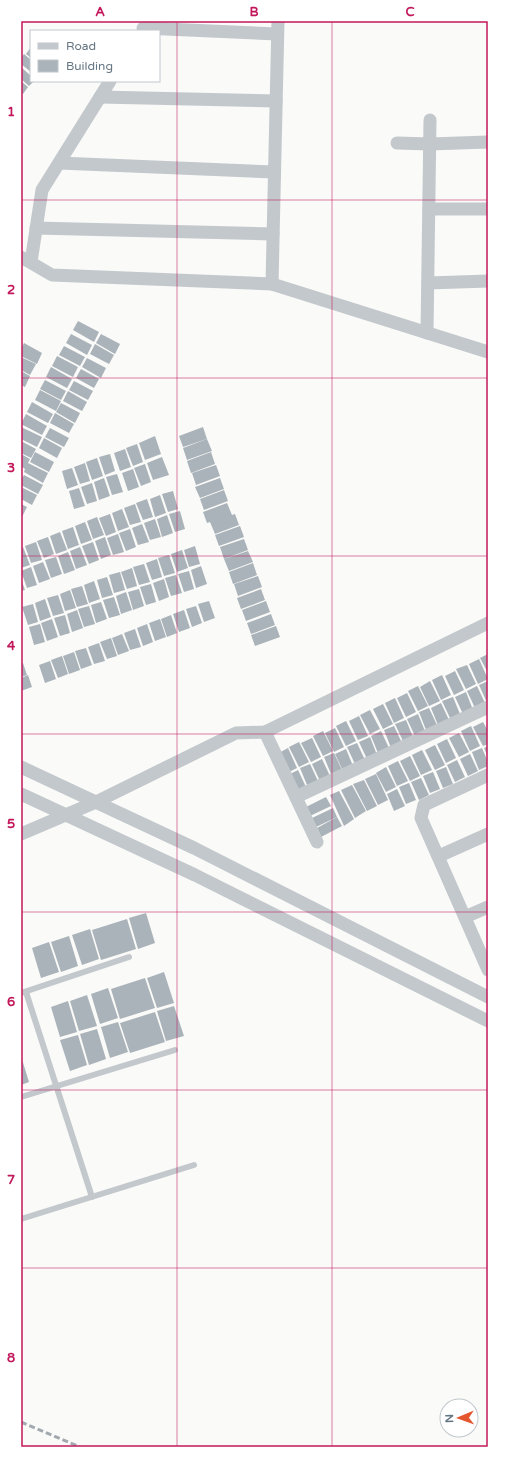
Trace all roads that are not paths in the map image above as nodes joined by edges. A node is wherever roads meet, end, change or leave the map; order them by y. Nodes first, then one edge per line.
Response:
1 (144, 27) edge
2 (278, 28) edge
3 (109, 82) edge
4 (100, 97) junction
5 (276, 101) junction
6 (430, 120) dead end
7 (488, 142) edge
8 (397, 143) dead end
9 (430, 144) junction
10 (59, 163) junction
11 (274, 172) junction
12 (429, 209) junction
13 (488, 209) edge
14 (36, 228) junction
15 (273, 234) junction
16 (26, 260) edge
17 (488, 281) edge
18 (428, 282) junction
19 (272, 284) junction
20 (427, 333) junction
21 (488, 352) edge
22 (488, 623) edge
23 (488, 707) edge
24 (265, 732) junction
25 (21, 767) edge
26 (488, 775) edge
27 (21, 794) edge
28 (296, 797) junction
29 (96, 802) junction
30 (66, 815) junction
31 (21, 834) edge
32 (488, 834) edge
33 (317, 842) dead end
34 (439, 856) junction
35 (488, 907) edge
36 (465, 917) junction
37 (129, 957) dead end
38 (488, 970) edge
39 (23, 992) edge
40 (488, 997) edge
41 (488, 1021) edge
42 (175, 1050) dead end
43 (56, 1087) junction
44 (21, 1097) edge
45 (194, 1165) dead end
46 (92, 1197) junction
47 (21, 1219) edge

1 - 2 street
2 - 5 street
3 - 4 street
4 - 5 street
4 - 10 street
5 - 11 street
6 - 9 street
7 - 9 street
8 - 9 street
9 - 12 street
10 - 11 street
10 - 14 street
11 - 15 street
12 - 13 street
12 - 18 street
14 - 15 street
14 - 16 street
15 - 19 street
16 - 19 street
17 - 18 street
18 - 20 street
19 - 20 street
20 - 21 street
22 - 24 street
23 - 28 street
24 - 28 street
24 - 29 street
25 - 29 street
26 - 34 street
27 - 30 street
28 - 33 street
29 - 30 street
29 - 40 street
30 - 31 street
30 - 41 street
32 - 34 street
34 - 36 street
35 - 36 street
36 - 38 street
37 - 39 lane
39 - 43 lane
42 - 43 lane
43 - 44 lane
43 - 46 lane
45 - 46 lane
46 - 47 lane

